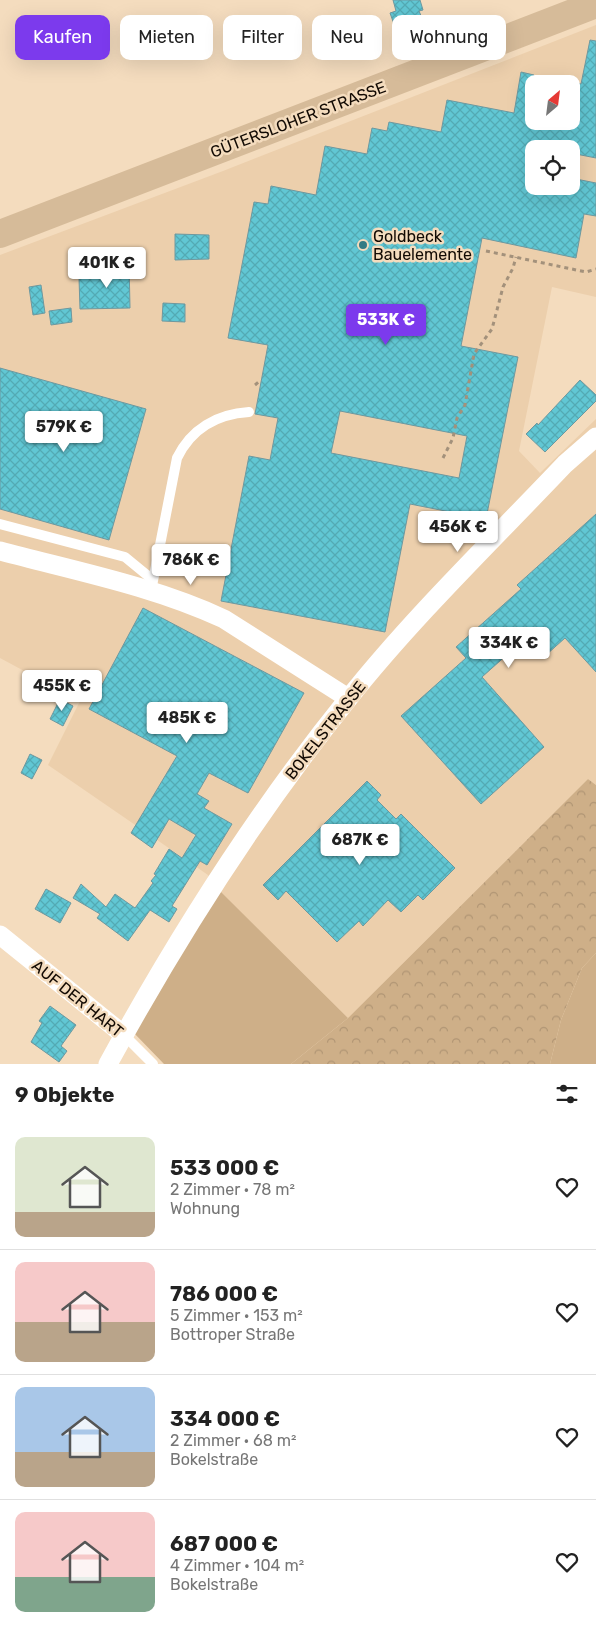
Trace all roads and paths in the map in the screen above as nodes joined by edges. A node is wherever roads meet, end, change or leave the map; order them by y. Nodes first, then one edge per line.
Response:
1 (596, 4) edge
2 (0, 234) edge
3 (486, 251) dead end
4 (516, 257) junction
5 (596, 269) edge
6 (261, 380) dead end
7 (255, 385) dead end
8 (249, 412) dead end
9 (596, 437) edge
10 (443, 458) dead end
11 (0, 524) edge
12 (0, 552) edge
13 (152, 585) junction
14 (348, 698) junction
15 (0, 935) edge
16 (124, 1034) junction
17 (108, 1064) edge
18 (153, 1064) edge

1 - 2 main road, GÜTERSLOHER STRASSE
3 - 4 path
4 - 5 path
4 - 10 path
6 - 7 path
8 - 13 lane
9 - 14 street, BOKELSTRASSE
11 - 13 lane
12 - 13 street
13 - 14 street
14 - 16 street, BOKELSTRASSE
15 - 16 street, AUF DER HART
16 - 17 street, BOKELSTRASSE
16 - 18 lane, AUF DER HART

